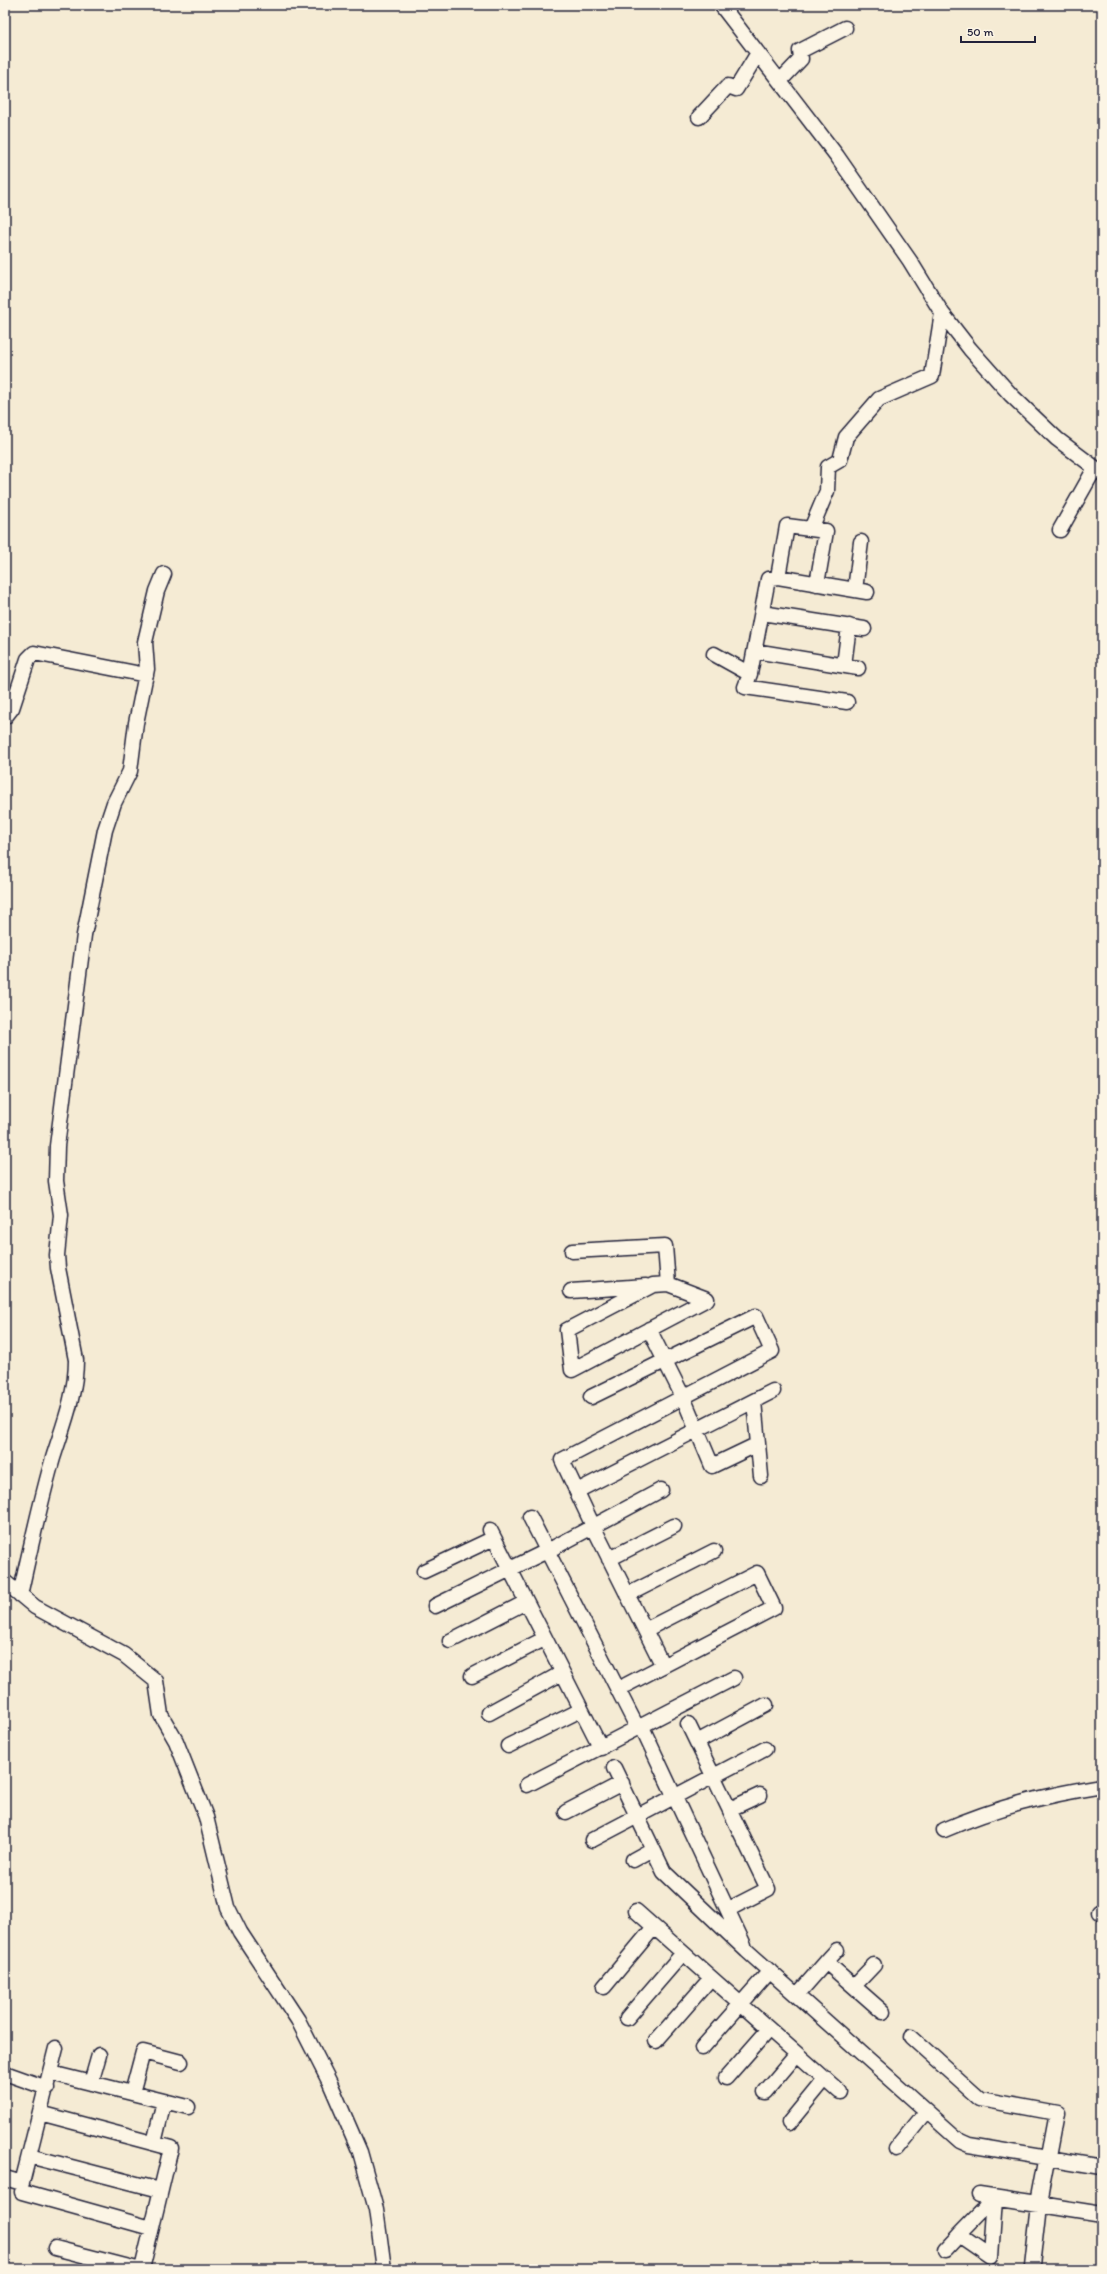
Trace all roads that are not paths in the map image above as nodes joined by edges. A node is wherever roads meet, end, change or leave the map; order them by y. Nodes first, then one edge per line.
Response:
1 (721, 5) edge
2 (845, 28) dead end
3 (758, 53) junction
4 (780, 82) junction
5 (699, 117) dead end
6 (942, 313) junction
7 (1099, 471) edge
8 (811, 529) junction
9 (1060, 530) dead end
10 (860, 542) dead end
11 (164, 574) dead end
12 (778, 577) junction
13 (817, 584) junction
14 (762, 613) junction
15 (849, 626) junction
16 (864, 629) dead end
17 (754, 651) junction
18 (714, 654) dead end
19 (844, 666) junction
20 (858, 668) dead end
21 (750, 674) junction
22 (146, 675) junction
23 (847, 702) dead end
24 (5, 717) edge
25 (572, 1251) dead end
26 (668, 1284) junction
27 (653, 1285) junction
28 (571, 1291) dead end
29 (649, 1329) junction
30 (665, 1360) junction
31 (773, 1391) dead end
32 (591, 1397) dead end
33 (682, 1397) junction
34 (754, 1401) junction
35 (696, 1430) junction
36 (758, 1444) junction
37 (761, 1476) dead end
38 (661, 1490) dead end
39 (576, 1491) junction
40 (530, 1517) dead end
41 (593, 1526) junction
42 (674, 1526) dead end
43 (551, 1548) junction
44 (714, 1551) dead end
45 (609, 1559) junction
46 (509, 1570) junction
47 (424, 1571) dead end
48 (5, 1582) edge
49 (627, 1595) junction
50 (20, 1596) junction
51 (526, 1602) junction
52 (435, 1606) dead end
53 (645, 1630) junction
54 (544, 1639) junction
55 (450, 1641) dead end
56 (663, 1666) junction
57 (562, 1673) junction
58 (472, 1676) dead end
59 (734, 1678) dead end
60 (626, 1685) junction
61 (766, 1705) dead end
62 (580, 1710) junction
63 (489, 1713) dead end
64 (688, 1724) dead end
65 (642, 1727) junction
66 (697, 1742) junction
67 (508, 1746) dead end
68 (600, 1748) junction
69 (766, 1749) dead end
70 (614, 1768) dead end
71 (714, 1776) junction
72 (622, 1783) junction
73 (527, 1785) dead end
74 (1102, 1786) edge
75 (760, 1795) dead end
76 (676, 1796) junction
77 (730, 1810) junction
78 (566, 1812) dead end
79 (638, 1817) junction
80 (944, 1830) dead end
81 (592, 1840) dead end
82 (653, 1849) junction
83 (633, 1860) dead end
84 (728, 1909) junction
85 (636, 1911) dead end
86 (654, 1928) junction
87 (837, 1950) dead end
88 (747, 1951) junction
89 (683, 1953) junction
90 (826, 1962) junction
91 (874, 1965) dead end
92 (770, 1971) junction
93 (711, 1978) junction
94 (854, 1986) junction
95 (604, 1987) dead end
96 (797, 1995) junction
97 (741, 2004) junction
98 (883, 2012) dead end
99 (627, 2018) dead end
100 (769, 2029) junction
101 (911, 2037) dead end
102 (656, 2041) dead end
103 (56, 2048) dead end
104 (702, 2048) dead end
105 (797, 2054) junction
106 (99, 2055) dead end
107 (181, 2062) dead end
108 (5, 2073) edge
109 (51, 2073) junction
110 (726, 2078) dead end
111 (825, 2079) junction
112 (92, 2083) junction
113 (47, 2088) junction
114 (765, 2092) dead end
115 (840, 2092) dead end
116 (132, 2093) junction
117 (164, 2101) junction
118 (188, 2107) dead end
119 (926, 2112) junction
120 (40, 2113) junction
121 (790, 2123) dead end
122 (154, 2143) junction
123 (896, 2149) dead end
124 (29, 2156) junction
125 (1048, 2158) junction
126 (1102, 2168) edge
127 (5, 2178) edge
128 (160, 2190) junction
129 (22, 2192) dead end
130 (979, 2195) dead end
131 (995, 2198) junction
132 (1039, 2204) junction
133 (1102, 2214) edge
134 (151, 2228) junction
135 (959, 2235) junction
136 (55, 2248) dead end
137 (946, 2249) dead end
138 (1032, 2266) dead end
139 (137, 2269) edge
140 (142, 2269) edge
141 (384, 2269) edge

1 - 3 street
2 - 4 street
3 - 4 street
3 - 5 street
4 - 6 street
6 - 7 street
6 - 8 street
7 - 9 street
8 - 12 street
8 - 13 street
10 - 13 street
11 - 22 street
12 - 13 street
12 - 14 street
14 - 15 street
14 - 17 street
15 - 16 street
15 - 19 street
17 - 19 street
17 - 21 street
18 - 21 street
19 - 20 street
21 - 23 street
22 - 24 street
22 - 50 street
25 - 26 street
26 - 27 street
26 - 29 street
27 - 28 street
27 - 29 street
29 - 30 street
30 - 32 street
30 - 33 street
30 - 33 street
31 - 34 street
33 - 35 street
33 - 39 street
34 - 35 street
34 - 36 street
35 - 36 street
35 - 39 street
36 - 37 street
38 - 41 street
39 - 41 street
40 - 43 street
41 - 43 street
41 - 45 street
42 - 45 street
43 - 46 street
43 - 60 street
43 - 65 street
44 - 49 street
45 - 49 street
46 - 47 street
46 - 51 street
46 - 52 street
48 - 50 street
49 - 53 street
50 - 141 street
51 - 54 street
51 - 55 street
53 - 56 street
53 - 56 street
54 - 57 street
54 - 58 street
56 - 60 street
57 - 62 street
57 - 63 street
59 - 65 street
60 - 65 street
61 - 66 street
62 - 67 street
62 - 68 street
64 - 66 street
65 - 68 street
65 - 76 street
66 - 71 street
68 - 73 street
69 - 71 street
70 - 72 street
71 - 76 street
71 - 77 street
72 - 78 street
72 - 79 street
74 - 80 street
75 - 77 street
76 - 79 street
76 - 84 street
77 - 84 street
79 - 81 street
79 - 82 street
82 - 83 street
82 - 88 street
84 - 88 street
85 - 86 street
86 - 89 street
86 - 95 street
87 - 90 street
88 - 92 street
89 - 93 street
89 - 99 street
90 - 94 street
90 - 96 street
91 - 94 street
92 - 96 street
92 - 97 street
93 - 97 street
93 - 102 street
94 - 98 street
96 - 119 street
97 - 100 street
97 - 104 street
100 - 105 street
100 - 110 street
101 - 125 street
103 - 109 street
105 - 111 street
105 - 114 street
106 - 112 street
107 - 116 street
108 - 113 street
109 - 112 street
109 - 113 street
111 - 115 street
111 - 121 street
112 - 116 street
113 - 120 street
116 - 117 street
117 - 118 street
117 - 122 street
119 - 123 street
119 - 125 street
120 - 122 street
120 - 124 street
122 - 128 street
124 - 127 street
124 - 128 street
125 - 126 street
125 - 132 street
128 - 134 street
129 - 134 street
130 - 131 street
131 - 132 street
131 - 135 street
131 - 135 street
132 - 133 street
132 - 138 street
134 - 140 street
135 - 137 street
136 - 139 street

